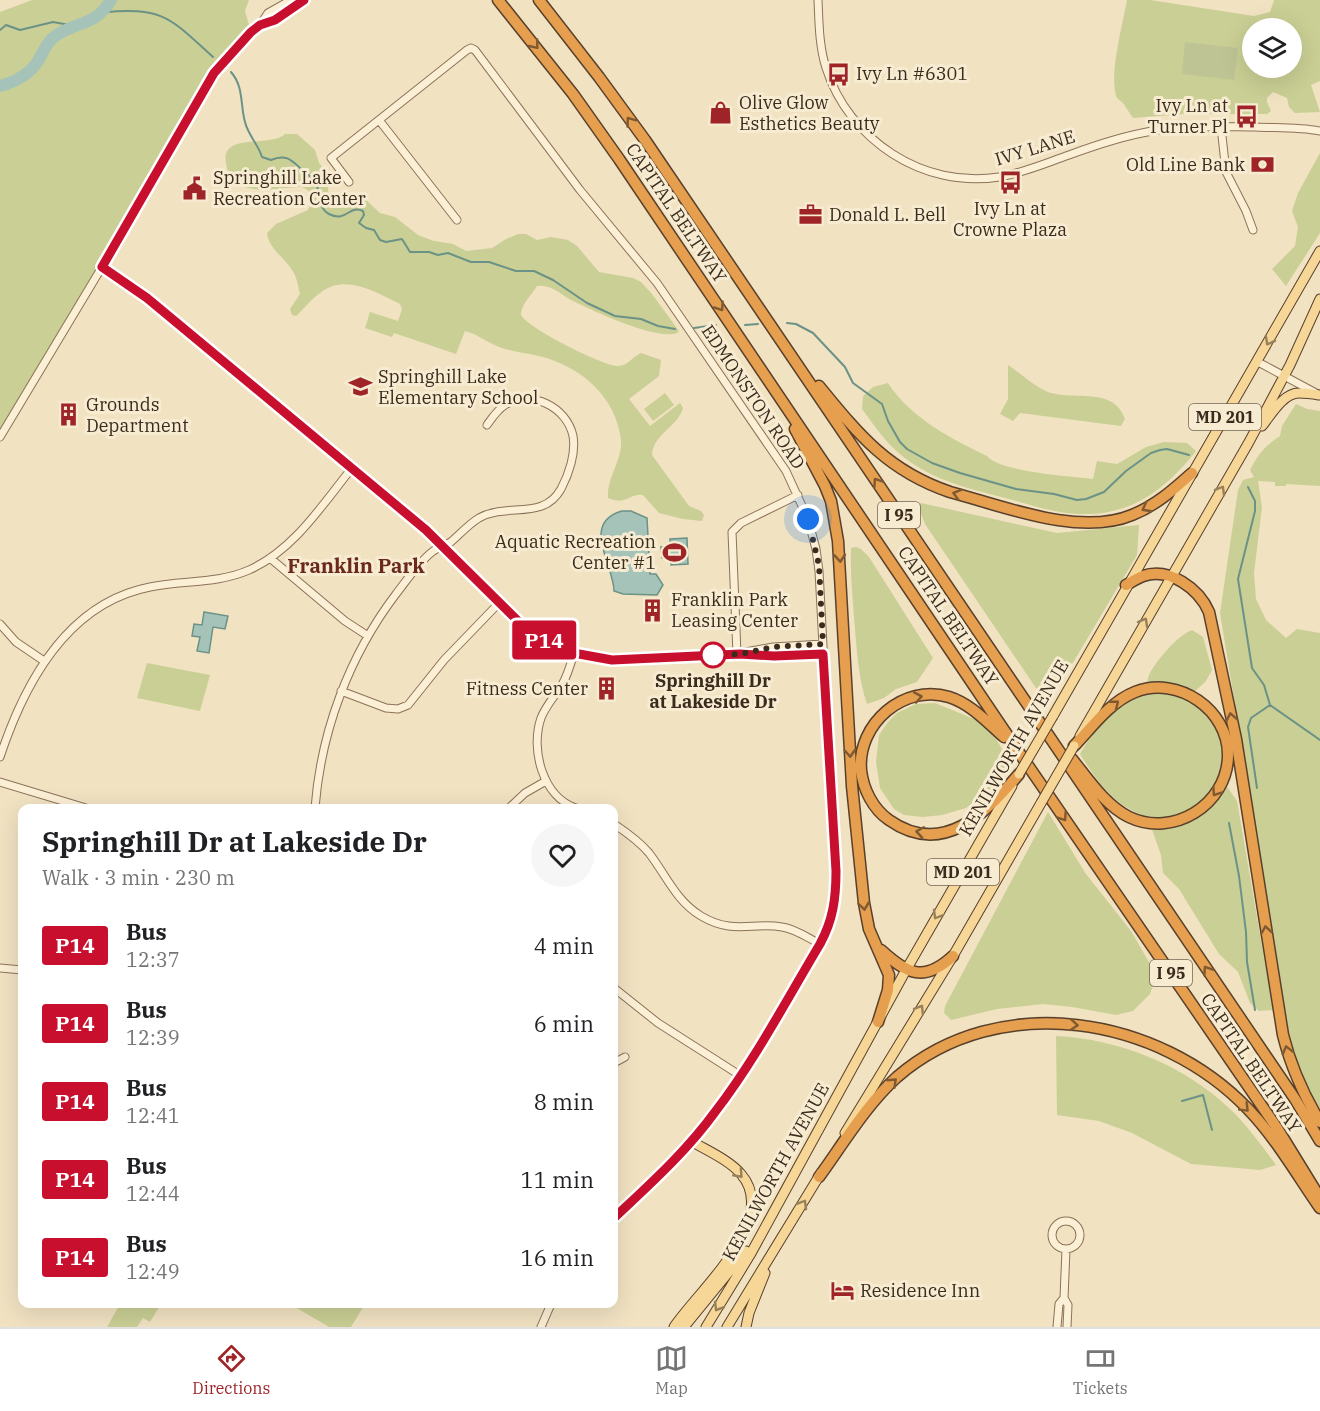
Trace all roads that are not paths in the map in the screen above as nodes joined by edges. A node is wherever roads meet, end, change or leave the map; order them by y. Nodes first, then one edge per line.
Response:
1 (304, 0) edge
2 (498, 0) edge
3 (539, 0) edge
4 (818, 0) edge
5 (287, 1) edge
6 (260, 25) junction
7 (379, 120) junction
8 (1221, 127) junction
9 (1320, 129) edge
10 (349, 182) dead end
11 (457, 220) dead end
12 (1253, 230) dead end
13 (1320, 251) edge
14 (102, 267) junction
15 (1320, 299) edge
16 (770, 325) junction
17 (1258, 362) junction
18 (763, 370) junction
19 (1284, 375) junction
20 (1320, 395) edge
21 (487, 425) dead end
22 (0, 437) edge
23 (1249, 442) junction
24 (352, 468) junction
25 (1192, 473) junction
26 (798, 495) junction
27 (442, 546) junction
28 (270, 558) junction
29 (1170, 576) junction
30 (1126, 585) junction
31 (499, 603) junction
32 (0, 624) edge
33 (368, 636) junction
34 (823, 644) junction
35 (574, 653) junction
36 (738, 654) junction
37 (823, 654) junction
38 (44, 661) junction
39 (341, 691) junction
40 (1028, 704) junction
41 (1074, 746) junction
42 (1018, 751) junction
43 (0, 757) edge
44 (1019, 774) junction
45 (546, 781) junction
46 (0, 782) edge
47 (73, 804) edge
48 (316, 804) edge
49 (513, 804) edge
50 (569, 804) edge
51 (618, 827) edge
52 (820, 944) junction
53 (876, 946) junction
54 (953, 956) junction
55 (0, 968) edge
56 (18, 970) edge
57 (906, 970) junction
58 (618, 991) edge
59 (878, 1022) junction
60 (625, 1057) dead end
61 (618, 1061) edge
62 (741, 1076) junction
63 (1320, 1122) edge
64 (692, 1141) junction
65 (1320, 1141) edge
66 (819, 1178) junction
67 (1320, 1198) edge
68 (1320, 1208) edge
69 (618, 1214) edge
70 (769, 1220) junction
71 (1066, 1249) junction
72 (773, 1254) junction
73 (1064, 1298) junction
74 (549, 1308) edge
75 (541, 1327) edge
76 (674, 1327) edge
77 (684, 1327) edge
78 (706, 1327) edge
79 (727, 1327) edge
80 (746, 1327) edge
81 (1057, 1327) edge
82 (1067, 1327) edge

1 - 6 street
2 -> 18 highway, CAPITAL BELTWAY / I 95
16 -> 3 highway, CAPITAL BELTWAY / I 95
4 - 8 street, IVY LANE
5 - 6 street
6 - 14 street
7 - 10 street, EDMONSTON ROAD
7 - 11 street
7 - 26 street, EDMONSTON ROAD
8 - 9 street, IVY LANE
8 - 12 street
13 -> 17 main road, KENILWORTH AVENUE / MD 201
14 - 22 street
14 - 24 street
15 - 19 main road, KENILWORTH AVENUE / MD 201
25 -> 16 highway
40 -> 16 highway, CAPITAL BELTWAY / I 95
17 - 19 street
17 - 25 main road, KENILWORTH AVENUE / MD 201
18 - 42 highway, CAPITAL BELTWAY / I 95
18 -> 53 highway
19 - 20 street
19 - 23 main road, KENILWORTH AVENUE / MD 201
20 - 23 main road
21 - 27 street
29 -> 23 main road, KENILWORTH AVENUE / MD 201
24 - 27 street
24 - 28 street
25 - 30 main road, KENILWORTH AVENUE / MD 201
26 - 34 street, EDMONSTON ROAD
26 - 36 street
27 - 31 street
27 - 33 street
28 - 33 street
28 - 38 street
29 - 30 highway
41 -> 29 main road, KENILWORTH AVENUE / MD 201
63 -> 29 highway
30 - 44 main road, KENILWORTH AVENUE / MD 201, bridge
31 - 35 street
31 - 39 street
32 - 38 street
33 - 39 street
34 - 36 street
34 - 37 street, EDMONSTON ROAD
35 - 36 street
35 - 45 street
36 - 37 street
37 - 52 street, EDMONSTON ROAD
38 - 43 street
39 - 48 street
41 -> 40 highway
65 -> 40 highway, CAPITAL BELTWAY / I 95
41 - 54 main road, KENILWORTH AVENUE / MD 201, bridge
44 -> 42 highway
42 -> 67 highway, CAPITAL BELTWAY / I 95
44 -> 57 main road, KENILWORTH AVENUE / MD 201
45 - 49 street
45 - 50 street
46 - 47 street
51 - 52 street
52 - 62 street, EDMONSTON ROAD
53 - 57 highway
53 - 59 highway
54 - 57 highway
66 -> 54 main road, KENILWORTH AVENUE / MD 201
55 - 56 street
57 - 59 main road, KENILWORTH AVENUE / MD 201
58 - 62 street
59 - 70 main road, KENILWORTH AVENUE / MD 201
60 - 61 street
62 - 64 street, EDMONSTON ROAD
64 - 69 street, EDMONSTON ROAD
64 -> 76 main road
66 -> 68 highway
72 -> 66 main road, KENILWORTH AVENUE / MD 201
70 - 77 main road
70 -> 78 main road, KENILWORTH AVENUE / MD 201
71 - 71 street
71 - 73 street
72 - 79 main road, KENILWORTH AVENUE / MD 201
72 - 80 main road
73 - 81 street
73 - 82 street
74 - 75 street

